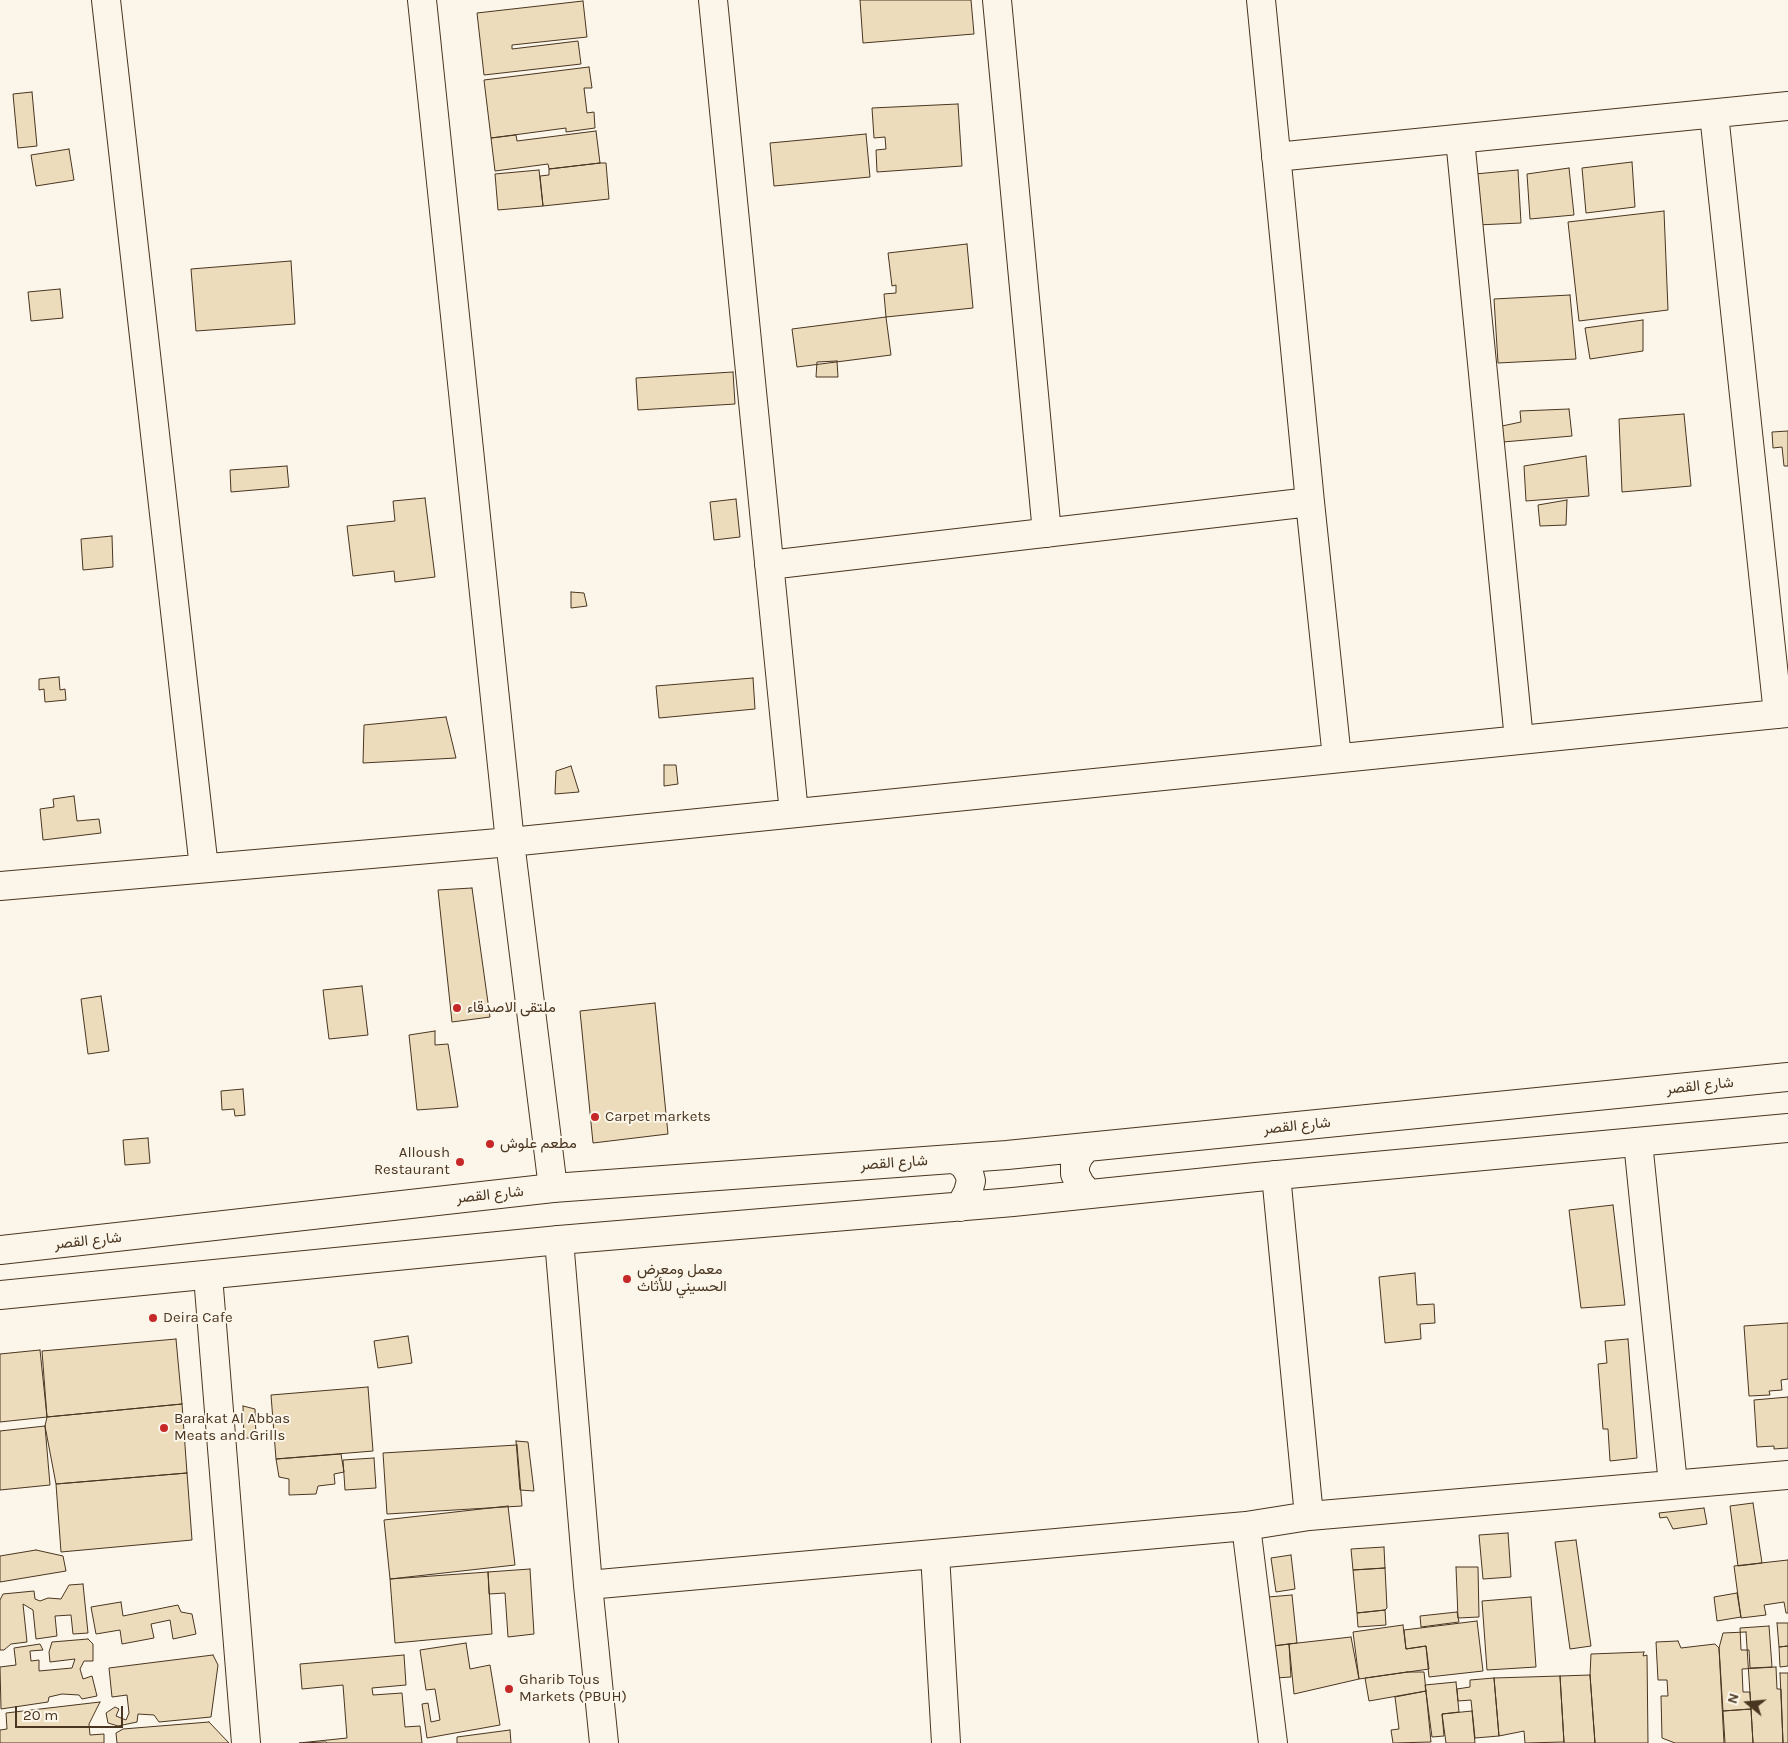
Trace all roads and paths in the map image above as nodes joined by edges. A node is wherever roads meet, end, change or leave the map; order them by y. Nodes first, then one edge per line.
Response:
1 (106, 0) edge
2 (422, 0) edge
3 (713, 0) edge
4 (997, 0) edge
5 (1261, 0) edge
6 (1788, 106) edge
7 (1714, 114) junction
8 (1460, 139) junction
9 (1276, 157) junction
10 (1310, 502) junction
11 (1047, 533) junction
12 (769, 564) junction
13 (1783, 713) edge
14 (1519, 740) junction
15 (1337, 758) junction
16 (794, 813) junction
17 (510, 842) junction
18 (204, 868) junction
19 (0, 886) edge
20 (1788, 1077) edge
21 (1788, 1128) edge
22 (1638, 1142) junction
23 (1087, 1147) junction
24 (955, 1159) junction
25 (1276, 1175) junction
26 (553, 1188) junction
27 (1089, 1194) junction
28 (960, 1207) junction
29 (559, 1240) junction
30 (0, 1250) edge
31 (208, 1276) junction
32 (0, 1295) edge
33 (1788, 1475) edge
34 (1673, 1484) junction
35 (1309, 1516) junction
36 (1246, 1526) junction
37 (935, 1554) junction
38 (588, 1584) junction
39 (246, 1743) edge
40 (604, 1743) edge
41 (946, 1743) edge
42 (1273, 1743) edge

1 - 18 street
2 - 17 street
3 - 12 street
4 - 11 street
5 - 9 street
6 - 7 street
7 - 8 street
7 - 13 street
8 - 9 street
8 - 14 street
9 - 10 street
10 - 11 street
10 - 15 street
11 - 12 street
12 - 16 street
13 - 14 street
14 - 15 street
15 - 16 street
16 - 17 street
17 - 18 street
17 - 26 street
18 - 19 street
20 - 23 street, شارع القصر
21 - 22 street
22 - 25 street
22 - 34 street
23 - 24 street, شارع القصر
23 - 27 street
24 - 26 street, شارع القصر
24 - 28 street
25 - 27 street
25 - 35 street
26 - 30 street, شارع القصر
27 - 28 street
28 - 29 street
29 - 31 street
29 - 38 street
31 - 32 street
31 - 39 street
33 - 34 street
34 - 35 street
35 - 36 street
36 - 37 street
36 - 42 street
37 - 38 street
37 - 41 street
38 - 40 street

